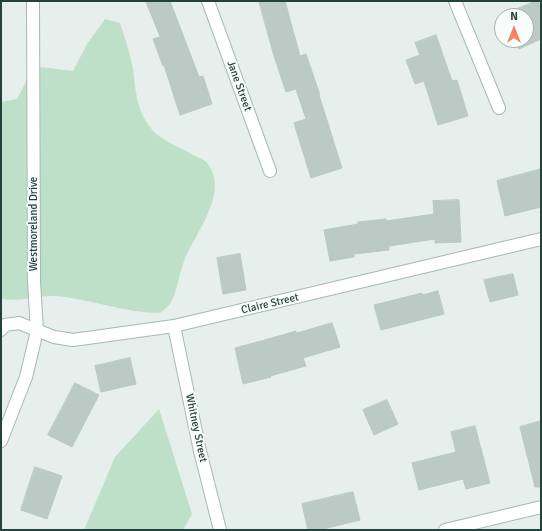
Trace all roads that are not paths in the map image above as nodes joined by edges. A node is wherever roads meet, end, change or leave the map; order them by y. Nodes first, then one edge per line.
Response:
1 (33, 1) edge
2 (208, 1) edge
3 (455, 1) edge
4 (499, 108) dead end
5 (270, 171) dead end
6 (541, 239) edge
7 (174, 326) junction
8 (1, 330) edge
9 (37, 331) junction
10 (1, 440) edge
11 (541, 507) edge
12 (220, 530) edge
13 (444, 530) edge

1 - 9 street, Westmoreland Drive
2 - 5 street, Jane Street
3 - 4 street
6 - 7 street, Claire Street
7 - 9 street, Claire Street
7 - 12 street, Whitney Street
8 - 9 street, Claire Street
9 - 10 street, Westmoreland Drive
11 - 13 street

